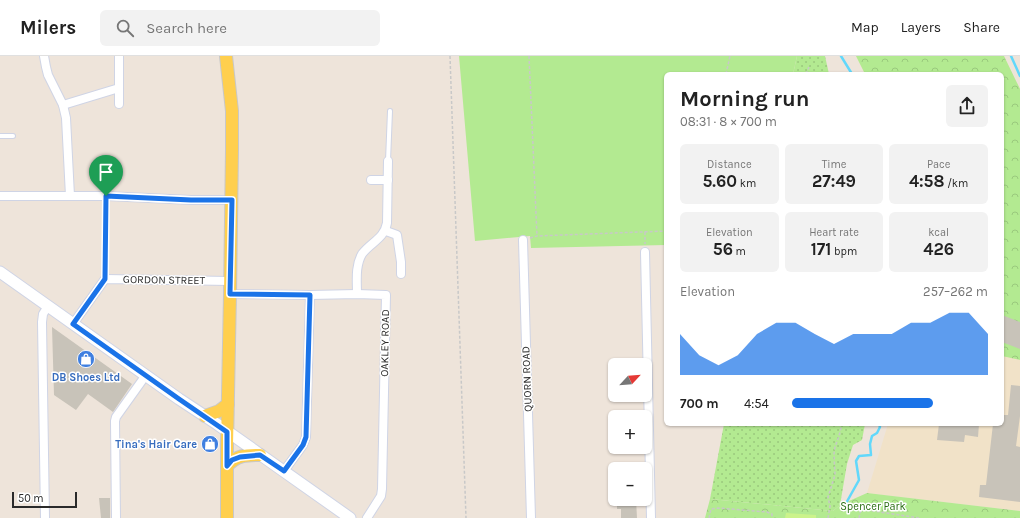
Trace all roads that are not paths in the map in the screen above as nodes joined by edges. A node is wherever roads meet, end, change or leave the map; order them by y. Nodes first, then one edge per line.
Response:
1 (44, 56) edge
2 (119, 56) edge
3 (226, 56) edge
4 (119, 88) junction
5 (119, 104) dead end
6 (63, 105) junction
7 (390, 111) dead end
8 (0, 136) edge
9 (13, 136) dead end
10 (388, 161) joint
11 (371, 180) dead end
12 (388, 180) junction
13 (0, 196) edge
14 (70, 196) junction
15 (232, 200) junction
16 (386, 231) junction
17 (523, 240) dead end
18 (645, 252) road end
19 (0, 272) edge
20 (401, 274) dead end
21 (230, 281) junction
22 (230, 294) junction
23 (357, 294) junction
24 (310, 295) junction
25 (48, 306) junction
26 (73, 324) junction
27 (146, 375) junction
28 (228, 404) junction
29 (205, 416) junction
30 (227, 432) junction
31 (260, 455) junction
32 (227, 466) junction
33 (284, 471) junction
34 (45, 518) edge
35 (116, 518) edge
36 (227, 518) edge
37 (350, 518) edge
38 (367, 518) edge
39 (531, 518) edge
40 (651, 518) edge

1 - 6 street
2 - 4 street
3 - 15 main road
4 - 5 street
4 - 6 street
6 - 14 street
7 - 10 lane
8 - 9 lane
10 - 12 street
11 - 12 street
12 - 16 street
13 - 14 street
14 - 15 street
15 - 21 main road
16 - 20 street
16 - 23 street
17 - 39 street, QUORN ROAD
18 - 40 street
19 - 25 main road
21 - 22 main road
21 - 26 street, GORDON STREET
22 - 24 street, OAKLEY ROAD
22 - 28 main road
23 - 24 street, OAKLEY ROAD
23 - 38 street, OAKLEY ROAD
24 - 33 street
25 - 26 main road
25 - 34 street
26 - 27 main road
27 - 29 main road
27 - 35 street
28 - 29 main road
28 - 30 main road
29 - 30 main road
30 - 31 main road
30 - 32 main road
31 - 32 main road
31 - 33 main road
32 - 36 main road
33 - 37 main road

